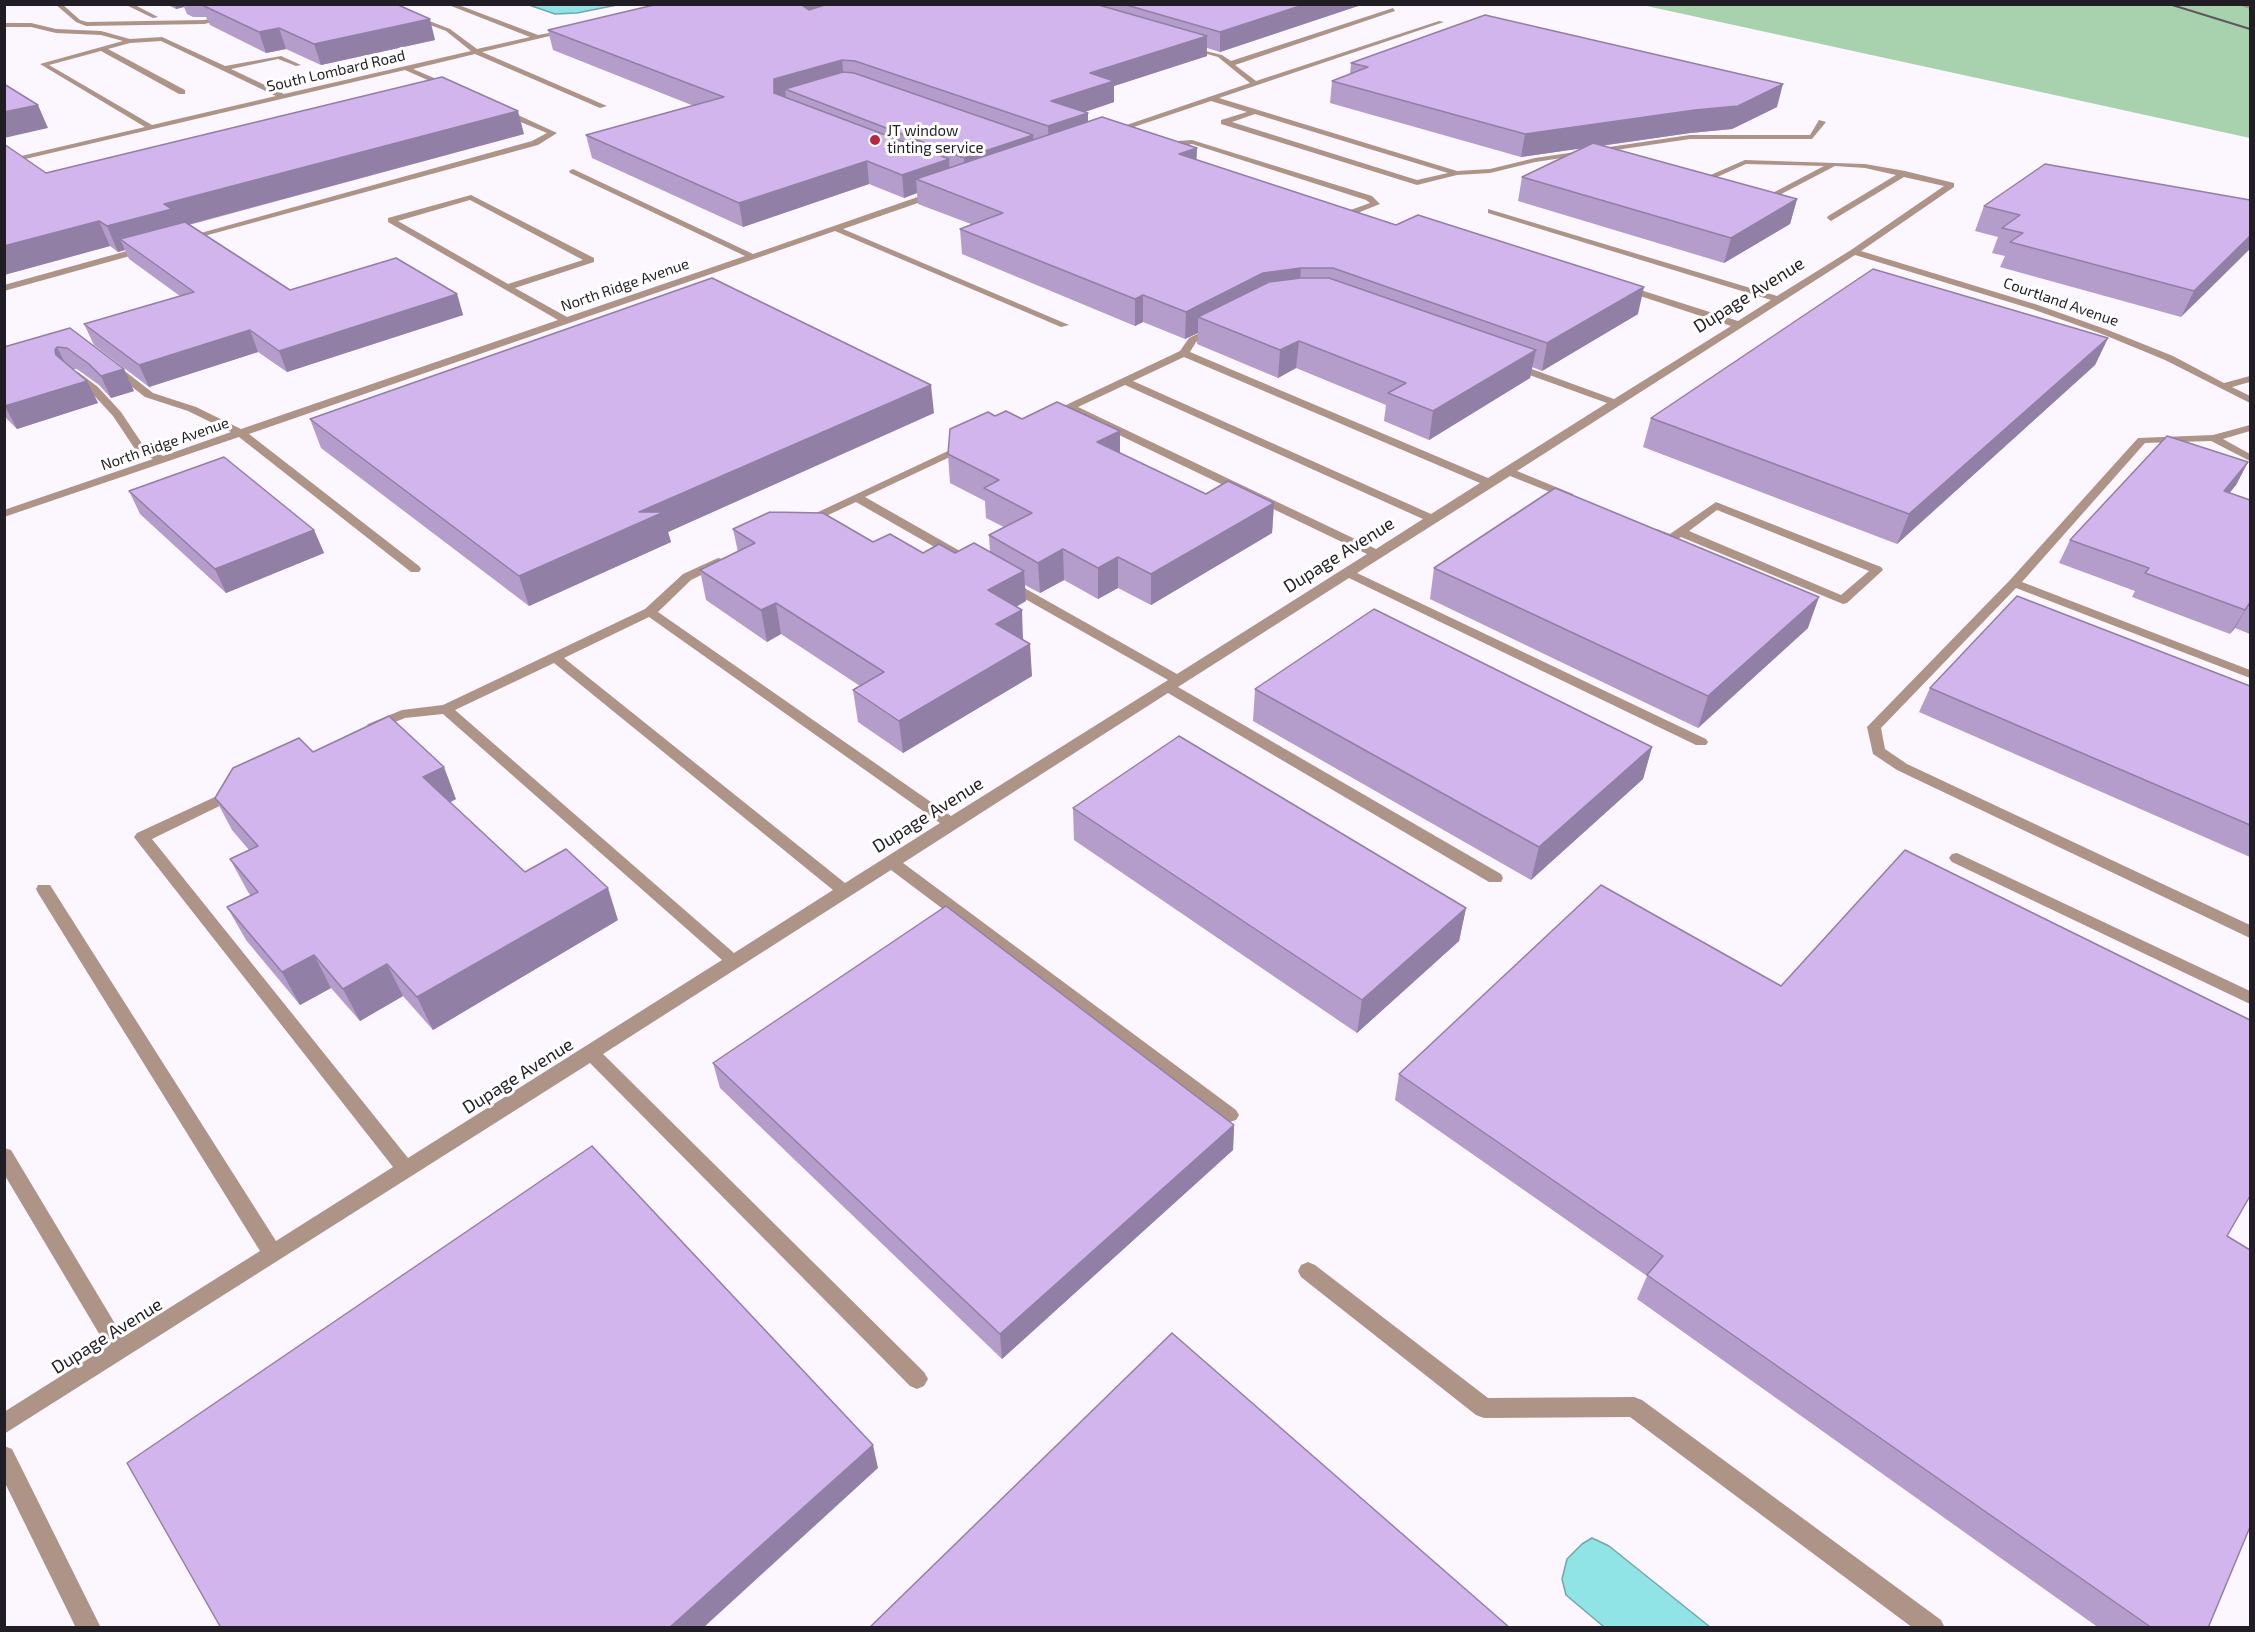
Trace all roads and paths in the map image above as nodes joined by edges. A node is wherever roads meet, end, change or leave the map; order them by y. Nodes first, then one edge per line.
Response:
1 (58, 4) edge
2 (127, 4) edge
3 (449, 4) edge
4 (2241, 4) edge
5 (2250, 7) edge
6 (1393, 10) dead end
7 (405, 14) edge
8 (166, 15) dead end
9 (155, 17) junction
10 (235, 17) edge
11 (1441, 22) dead end
12 (128, 23) junction
13 (4, 24) edge
14 (583, 27) edge
15 (537, 38) junction
16 (130, 40) junction
17 (1175, 43) edge
18 (101, 48) junction
19 (476, 52) junction
20 (1230, 64) junction
21 (298, 65) edge
22 (226, 68) junction
23 (406, 68) junction
24 (1254, 83) junction
25 (445, 86) junction
26 (434, 88) edge
27 (456, 90) edge
28 (182, 92) dead end
29 (284, 97) junction
30 (1210, 99) junction
31 (488, 105) edge
32 (603, 106) dead end
33 (1254, 112) junction
34 (1822, 122) dead end
35 (152, 128) junction
36 (1115, 138) edge
37 (1168, 156) edge
38 (4, 162) edge
39 (1833, 164) junction
40 (573, 171) dead end
41 (1457, 173) junction
42 (1905, 173) junction
43 (1703, 180) edge
44 (945, 190) edge
45 (1766, 200) edge
46 (1323, 208) edge
47 (1491, 211) dead end
48 (1831, 218) dead end
49 (834, 228) junction
50 (177, 240) edge
51 (154, 247) edge
52 (1854, 252) junction
53 (753, 256) junction
54 (507, 286) junction
55 (1617, 286) edge
56 (4, 288) edge
57 (1779, 300) junction
58 (567, 321) junction
59 (1223, 324) edge
60 (1065, 325) dead end
61 (1739, 325) junction
62 (1184, 353) junction
63 (107, 362) edge
64 (1505, 363) edge
65 (72, 373) edge
66 (2250, 379) edge
67 (1124, 381) junction
68 (2223, 386) junction
69 (2250, 400) edge
70 (1616, 403) junction
71 (1070, 407) junction
72 (1038, 415) edge
73 (2250, 428) edge
74 (241, 433) junction
75 (2213, 438) junction
76 (977, 441) edge
77 (2250, 458) edge
78 (163, 460) junction
79 (1508, 471) junction
80 (1490, 483) junction
81 (856, 497) junction
82 (1584, 503) edge
83 (4, 514) edge
84 (1432, 519) junction
85 (793, 527) edge
86 (1650, 530) edge
87 (1680, 532) junction
88 (1376, 554) junction
89 (729, 557) edge
90 (970, 562) edge
91 (415, 569) dead end
92 (1347, 573) junction
93 (1002, 580) edge
94 (2014, 583) junction
95 (650, 612) junction
96 (555, 657) junction
97 (2250, 674) edge
98 (1172, 683) junction
99 (446, 709) junction
100 (359, 734) edge
101 (1701, 742) dead end
102 (250, 785) edge
103 (951, 824) junction
104 (1957, 858) dead end
105 (891, 862) junction
106 (1495, 878) dead end
107 (44, 888) dead end
108 (845, 891) junction
109 (2250, 932) edge
110 (734, 962) junction
111 (2250, 998) edge
112 (591, 1053) junction
113 (1230, 1115) dead end
114 (4, 1156) edge
115 (406, 1170) junction
116 (273, 1254) junction
117 (1308, 1271) dead end
118 (120, 1351) junction
119 (918, 1379) dead end
120 (4, 1424) edge
121 (4, 1457) edge
122 (89, 1628) edge
123 (1933, 1628) edge

1 - 12 street
2 - 9 street
3 - 15 street
4 - 5 street
6 - 20 street
7 - 19 street
8 - 9 street
9 - 12 street
10 - 12 street
11 - 24 street
13 - 16 street
14 - 15 street, South Lombard Road
15 - 19 street, South Lombard Road
16 - 18 street
16 - 22 street
17 - 20 street
18 - 28 street
18 - 35 street
19 - 23 street, South Lombard Road
19 - 32 street
20 - 24 street
21 - 22 street
22 - 29 street
23 - 25 street
23 - 29 street, South Lombard Road
24 - 30 street
25 - 26 street
25 - 27 street
29 - 35 street, South Lombard Road
30 - 33 street
30 - 36 street
31 - 50 street
33 - 41 street
33 - 41 street
34 - 41 street
35 - 38 street, South Lombard Road
37 - 46 street
39 - 42 street
39 - 43 street
39 - 45 street
40 - 53 street
42 - 48 street
42 - 52 street, Dupage Avenue
44 - 49 street, North Ridge Avenue
47 - 57 street
49 - 53 street, North Ridge Avenue
49 - 60 street
51 - 56 street
52 - 57 street, Dupage Avenue
52 - 68 street, Courtland Avenue
53 - 58 street, North Ridge Avenue
54 - 54 street
54 - 58 street
55 - 61 street
57 - 61 street, Dupage Avenue
58 - 74 street, North Ridge Avenue
59 - 62 street
61 - 70 street, Dupage Avenue
62 - 67 street
62 - 80 street
63 - 74 street
64 - 70 street
65 - 78 street
66 - 68 street
67 - 71 street
67 - 84 street
68 - 69 street, Courtland Avenue
70 - 79 street, Dupage Avenue
71 - 72 street
71 - 88 street
73 - 75 street
74 - 78 street, North Ridge Avenue
74 - 91 street
75 - 77 street
75 - 94 street
76 - 81 street
78 - 83 street, North Ridge Avenue
79 - 80 street, Dupage Avenue
79 - 82 street
80 - 84 street, Dupage Avenue
81 - 85 street
81 - 90 street
84 - 88 street, Dupage Avenue
86 - 87 street
87 - 87 street
88 - 92 street, Dupage Avenue
89 - 95 street
92 - 98 street, Dupage Avenue
92 - 101 street
93 - 98 street
94 - 97 street
94 - 109 street
95 - 96 street
95 - 103 street
96 - 99 street
96 - 108 street
98 - 103 street, Dupage Avenue
98 - 106 street
99 - 100 street
99 - 110 street
102 - 115 street
103 - 105 street, Dupage Avenue
104 - 111 street
105 - 108 street, Dupage Avenue
105 - 113 street
107 - 116 street
108 - 110 street, Dupage Avenue
110 - 112 street, Dupage Avenue
112 - 115 street, Dupage Avenue
112 - 119 street
114 - 118 street
115 - 116 street, Dupage Avenue
116 - 118 street, Dupage Avenue
117 - 123 street
118 - 120 street, Dupage Avenue
121 - 122 street

